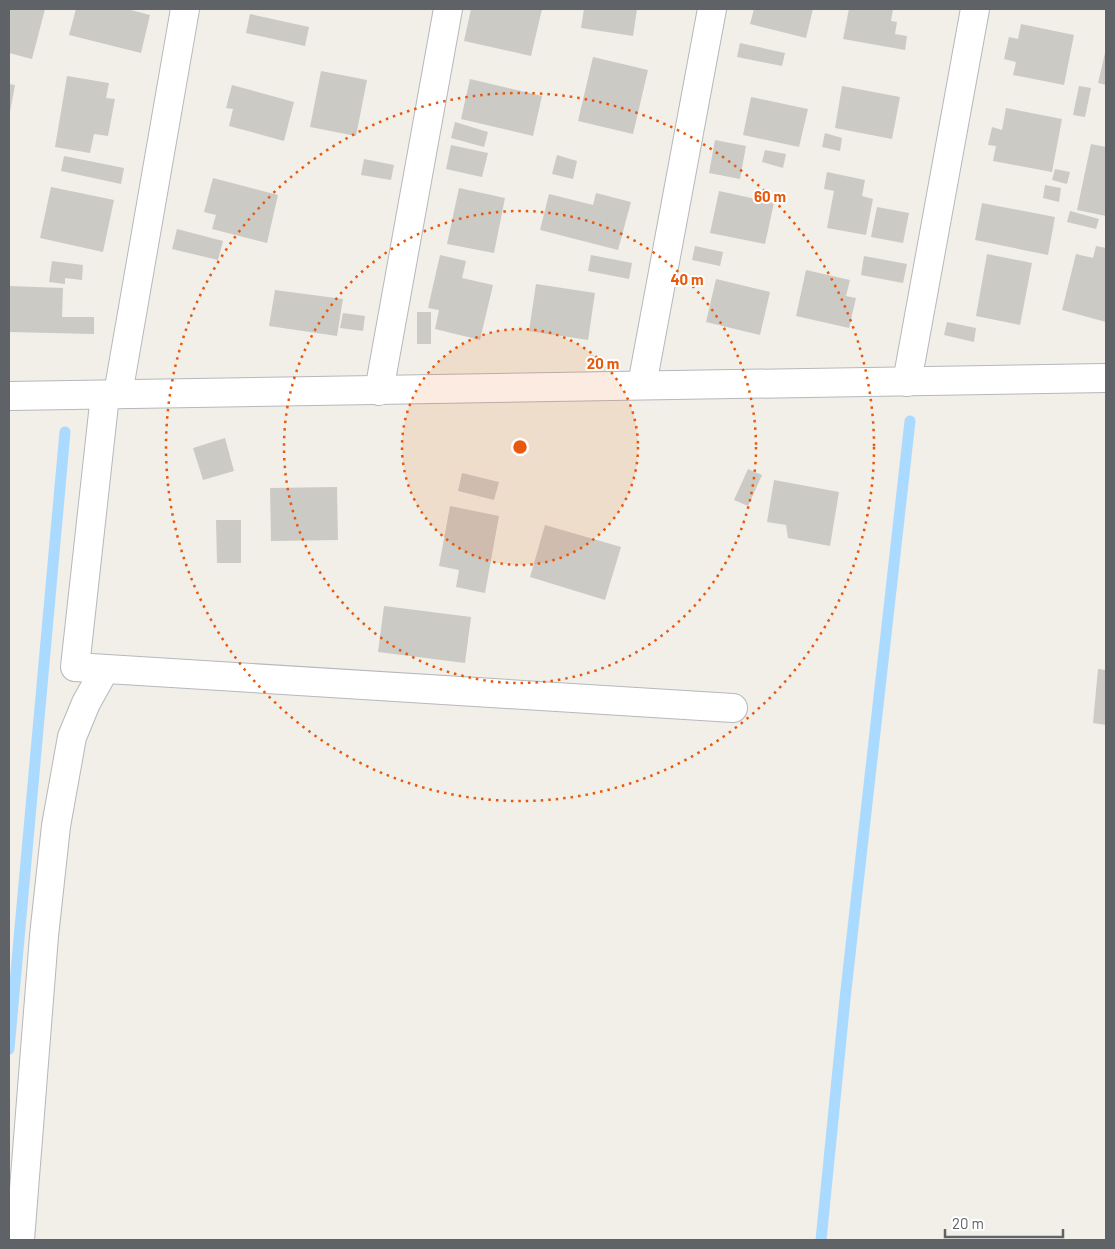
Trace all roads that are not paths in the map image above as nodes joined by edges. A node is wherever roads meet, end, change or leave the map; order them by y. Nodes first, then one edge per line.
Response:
1 (185, 9) edge
2 (448, 9) edge
3 (712, 9) edge
4 (975, 9) edge
5 (1106, 378) edge
6 (907, 382) junction
7 (642, 385) junction
8 (379, 391) junction
9 (111, 394) junction
10 (9, 396) edge
11 (105, 669) junction
12 (733, 708) dead end
13 (20, 1240) edge

1 - 9 street
2 - 8 street
3 - 7 street
4 - 6 street
5 - 6 street
6 - 7 street
7 - 8 street
8 - 9 street
9 - 10 street
9 - 11 street
11 - 12 street
11 - 13 street

